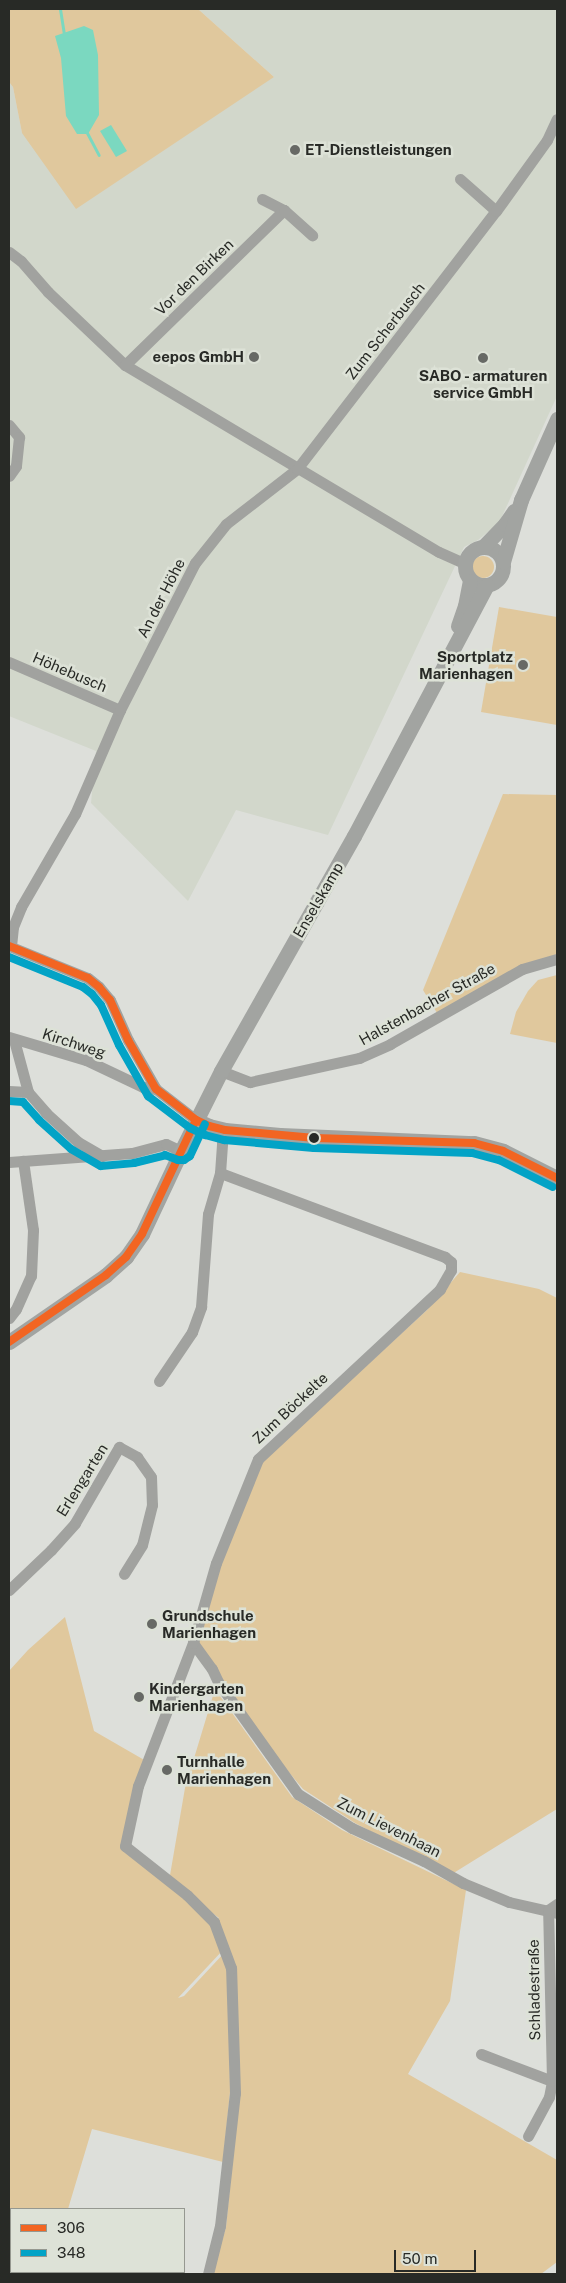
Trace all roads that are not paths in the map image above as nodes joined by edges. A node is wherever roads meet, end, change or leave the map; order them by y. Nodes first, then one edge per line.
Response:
1 (557, 119) edge
2 (460, 180) dead end
3 (262, 199) dead end
4 (284, 210) junction
5 (496, 211) junction
6 (312, 236) dead end
7 (9, 252) edge
8 (125, 365) junction
9 (557, 420) edge
10 (9, 425) edge
11 (297, 469) junction
12 (9, 476) edge
13 (521, 500) junction
14 (483, 547) junction
15 (503, 562) junction
16 (464, 563) junction
17 (470, 580) junction
18 (487, 585) junction
19 (9, 662) edge
20 (437, 679) junction
21 (120, 710) junction
22 (10, 946) edge
23 (557, 959) edge
24 (11, 1039) edge
25 (221, 1071) junction
26 (156, 1089) junction
27 (9, 1091) edge
28 (28, 1092) junction
29 (196, 1120) junction
30 (225, 1130) junction
31 (180, 1151) junction
32 (102, 1156) junction
33 (22, 1161) junction
34 (9, 1162) edge
35 (220, 1173) junction
36 (557, 1178) edge
37 (9, 1318) edge
38 (9, 1342) edge
39 (159, 1381) dead end
40 (124, 1574) dead end
41 (9, 1590) edge
42 (193, 1643) junction
43 (554, 1909) edge
44 (481, 2054) dead end
45 (552, 2081) junction
46 (528, 2136) dead end
47 (208, 2274) edge

1 - 5 street, Zum Scherbusch
2 - 5 street
3 - 4 street
4 - 6 street
4 - 8 street, Vor den Birken
5 - 11 street, Zum Scherbusch
7 - 8 street
8 - 11 street
9 - 13 main road, Enselskamp
10 - 12 street
11 - 16 street
11 - 21 street, An der Höhe
13 - 14 main road, Enselskamp
13 - 15 main road, Enselskamp
14 - 15 main road
14 - 16 main road, Enselskamp
15 - 18 main road, Enselskamp
16 - 17 main road
17 - 18 main road
17 - 20 main road, Enselskamp
18 - 20 main road, Enselskamp
19 - 21 street, Höhebusch
20 - 25 main road, Enselskamp
21 - 22 street, An der Höhe
22 - 26 street
23 - 25 street, Halstenbacher Straße
24 - 26 street, Kirchweg
24 - 28 street
25 - 29 main road, Enselskamp
26 - 29 street
27 - 28 street
28 - 32 street
29 - 30 main road
29 - 31 main road, Enselskamp
30 - 35 street
30 - 36 main road
31 - 32 street
31 - 38 main road, Enselskamp
32 - 33 street
33 - 34 street
33 - 37 street
35 - 39 street
35 - 42 street, Zum Böckelte
40 - 41 street, Erlengarten
42 - 43 street, Zum Lievenhaan
42 - 47 street, Zum Böckelte
43 - 45 street, Schladestraße
44 - 45 street
45 - 46 street, Schladestraße

